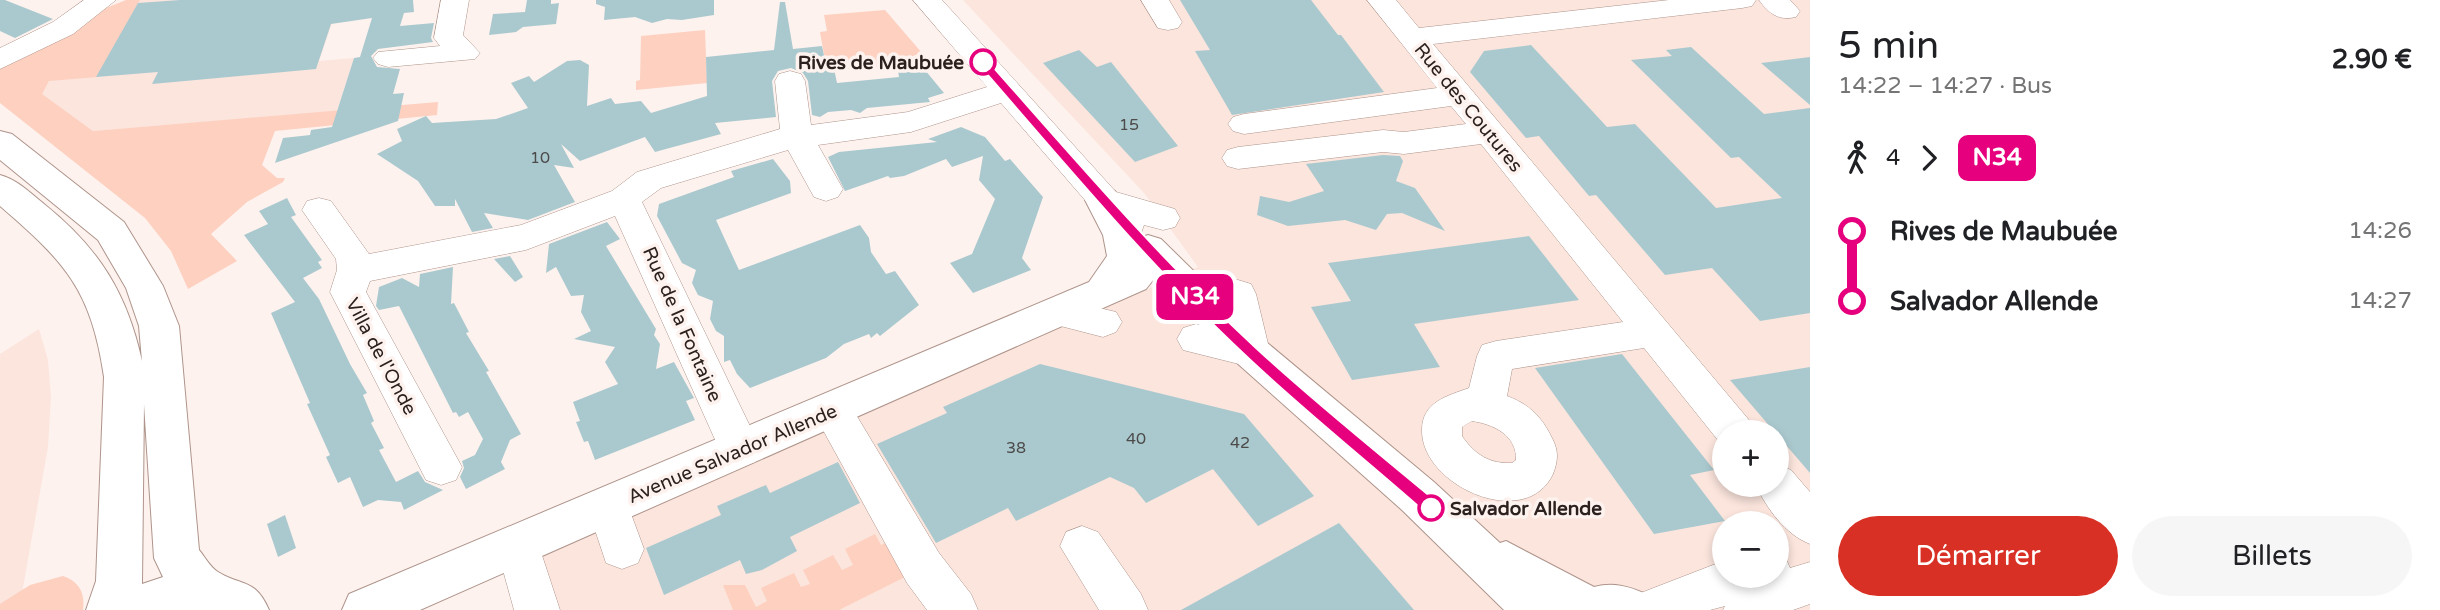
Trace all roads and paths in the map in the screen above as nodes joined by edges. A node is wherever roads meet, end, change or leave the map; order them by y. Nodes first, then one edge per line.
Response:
1 (102, 0) edge
2 (455, 0) edge
3 (1381, 0) edge
4 (1742, 0) edge
5 (930, 1) edge
6 (1412, 38) junction
7 (388, 58) dead end
8 (0, 60) edge
9 (790, 82) dead end
10 (1009, 90) junction
11 (1458, 95) junction
12 (1244, 124) dead end
13 (1489, 132) junction
14 (797, 136) junction
15 (0, 142) edge
16 (1238, 159) dead end
17 (0, 187) edge
18 (827, 189) dead end
19 (624, 199) junction
20 (1103, 200) junction
21 (319, 209) dead end
22 (355, 270) junction
23 (1129, 273) junction
24 (1185, 288) junction
25 (1238, 294) dead end
26 (1654, 332) junction
27 (1196, 340) dead end
28 (1251, 352) junction
29 (1485, 405) dead end
30 (832, 410) junction
31 (1725, 420) edge
32 (740, 449) junction
33 (441, 467) dead end
34 (1788, 497) edge
35 (608, 506) junction
36 (1810, 524) edge
37 (1467, 541) junction
38 (518, 545) junction
39 (1082, 546) dead end
40 (622, 549) dead end
41 (1810, 565) edge
42 (1789, 571) edge
43 (1810, 583) edge
44 (1712, 587) edge
45 (230, 603) edge
46 (1810, 603) edge
47 (110, 610) edge
48 (138, 610) edge
49 (366, 610) edge
50 (537, 610) edge
51 (955, 610) edge
52 (1125, 610) edge
53 (1534, 610) edge
54 (1589, 610) edge
55 (1595, 610) edge
56 (1629, 610) edge
57 (1654, 610) edge
58 (1746, 610) edge
59 (1762, 610) edge

1 - 8 street
2 - 7 street
3 - 6 street
4 - 6 street, Rue des Coutures
5 - 10 street
6 - 11 street, Rue des Coutures
9 - 14 street
10 - 14 street
10 - 20 street
11 - 12 street
11 - 13 street, Rue des Coutures
13 - 16 street
13 - 26 street, Rue des Coutures
14 - 18 street
14 - 19 street
15 - 45 main road
17 - 47 main road
19 - 22 street
19 - 32 street, Rue de la Fontaine
20 - 23 street
20 - 23 main road
21 - 22 street, Villa de l'Onde
22 - 33 street, Villa de l'Onde
23 - 24 main road
23 - 24 main road, Avenue Salvador Allende
23 - 30 main road, Avenue Salvador Allende
24 - 28 main road
25 - 28 street
26 - 29 street
26 - 31 street, Rue des Coutures
27 - 28 street
28 - 37 main road
30 - 32 main road, Avenue Salvador Allende
30 - 51 street
32 - 35 main road, Avenue Salvador Allende
34 - 36 street
35 - 38 main road, Avenue Salvador Allende
35 - 40 street
37 - 53 main road
37 - 54 main road
38 - 49 main road, Avenue Salvador Allende
38 - 50 street
39 - 52 street
41 - 42 street
43 - 58 street
44 - 57 street
45 - 48 main road
46 - 59 street
55 - 56 main road

